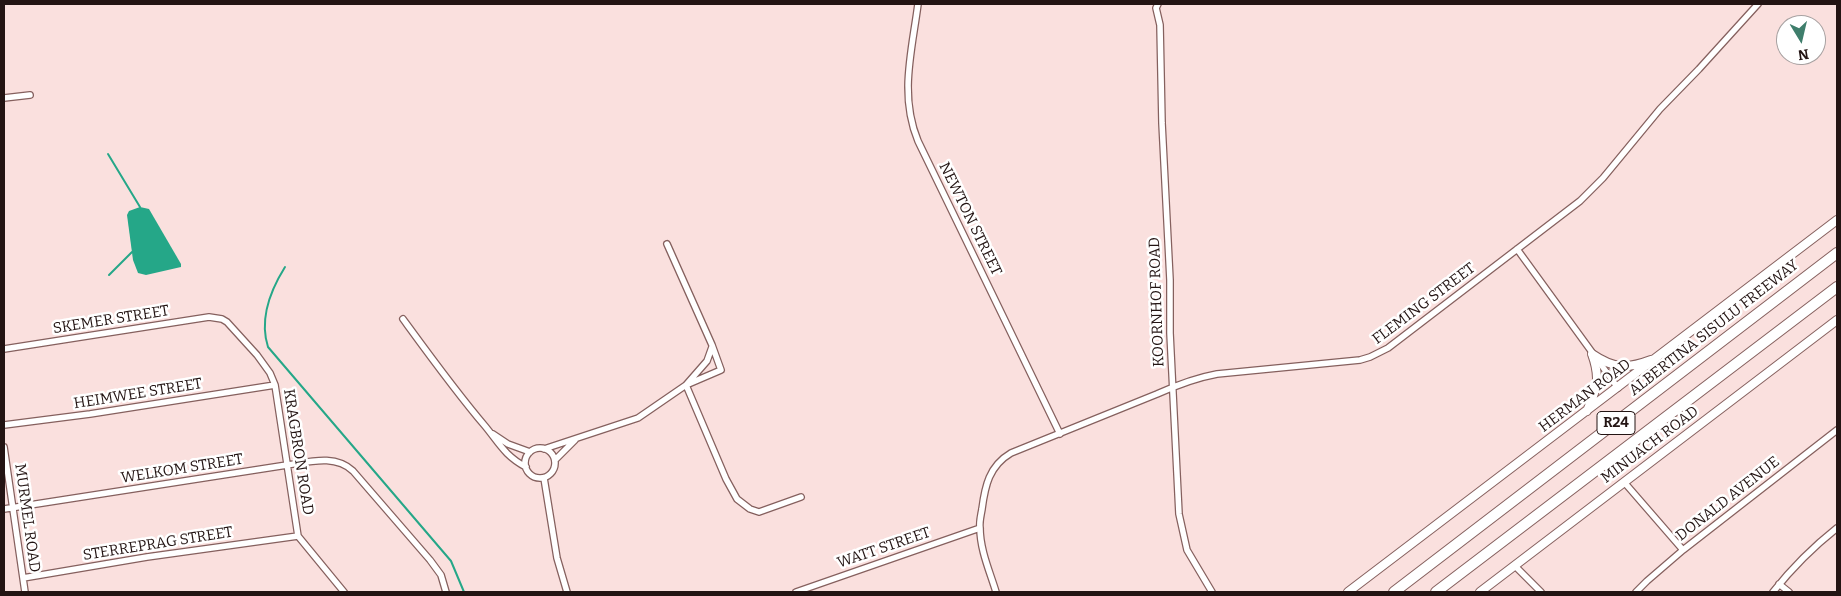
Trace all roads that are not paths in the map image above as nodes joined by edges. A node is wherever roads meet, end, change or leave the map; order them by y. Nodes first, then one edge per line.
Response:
1 (918, 4) edge
2 (1758, 4) edge
3 (1155, 5) edge
4 (30, 95) dead end
5 (4, 98) edge
6 (1837, 220) edge
7 (667, 244) dead end
8 (1517, 249) junction
9 (1837, 252) edge
10 (1837, 287) edge
11 (222, 319) joint
12 (403, 319) dead end
13 (1837, 320) edge
14 (712, 345) junction
15 (4, 349) edge
16 (1592, 354) junction
17 (1658, 357) junction
18 (275, 385) junction
19 (686, 386) junction
20 (1173, 386) junction
21 (1618, 388) junction
22 (1586, 413) junction
23 (4, 425) edge
24 (1837, 430) edge
25 (489, 431) junction
26 (1060, 434) junction
27 (576, 438) junction
28 (4, 446) edge
29 (544, 449) junction
30 (530, 452) junction
31 (555, 460) junction
32 (288, 465) junction
33 (526, 467) junction
34 (544, 478) junction
35 (1624, 482) junction
36 (802, 497) dead end
37 (13, 508) junction
38 (4, 509) edge
39 (980, 528) junction
40 (1837, 528) edge
41 (298, 536) junction
42 (1683, 550) junction
43 (1514, 566) junction
44 (23, 578) junction
45 (1779, 584) junction
46 (25, 592) edge
47 (344, 592) edge
48 (446, 592) edge
49 (567, 592) edge
50 (796, 592) edge
51 (996, 592) edge
52 (1212, 592) edge
53 (1348, 592) edge
54 (1394, 592) edge
55 (1436, 592) edge
56 (1480, 592) edge
57 (1542, 592) edge
58 (1636, 592) edge
59 (1773, 592) edge
60 (1789, 592) edge

1 - 26 street, NEWTON STREET
2 - 8 street, FLEMING STREET
3 - 20 street, KOORNHOF ROAD
4 - 5 street
6 - 17 main road, HERMAN ROAD
7 - 14 street
8 - 16 street
8 - 20 street, FLEMING STREET
9 - 54 highway, ALBERTINA SISULU FREEWAY / R24
10 - 55 highway, R24
11 - 15 street, SKEMER STREET
11 - 18 street, KRAGBRON ROAD
12 - 25 street
13 - 35 main road, MINUACH ROAD
14 - 19 street
14 - 19 street
16 - 17 main road
16 - 21 street
16 - 22 main road
17 - 21 main road, HERMAN ROAD
18 - 23 street, HEIMWEE STREET
18 - 32 street, KRAGBRON ROAD
19 - 27 street
19 - 36 street
20 - 26 street, FLEMING STREET
20 - 52 street, KOORNHOF ROAD
21 - 22 main road, HERMAN ROAD
22 - 53 main road, HERMAN ROAD
24 - 42 street, DONALD AVENUE
25 - 30 street
25 - 33 street
26 - 39 street, FLEMING STREET
27 - 29 street
27 - 31 street
28 - 37 street, MURMEL ROAD
29 - 30 street
29 - 31 street
30 - 33 street
31 - 34 street
32 - 37 street, WELKOM STREET
32 - 41 street, KRAGBRON ROAD
32 - 48 street, WELKOM STREET
33 - 34 street
34 - 49 street
35 - 42 street
35 - 43 main road, MINUACH ROAD
37 - 38 street, WELKOM STREET
37 - 44 street, MURMEL ROAD
39 - 50 street, WATT STREET
39 - 51 street, FLEMING STREET
40 - 45 street
41 - 44 street, STERREPRAG STREET
41 - 47 street, KRAGBRON ROAD
42 - 58 street, DONALD AVENUE
43 - 56 main road, MINUACH ROAD
43 - 57 street
44 - 46 street, MURMEL ROAD
45 - 59 street
45 - 60 street

